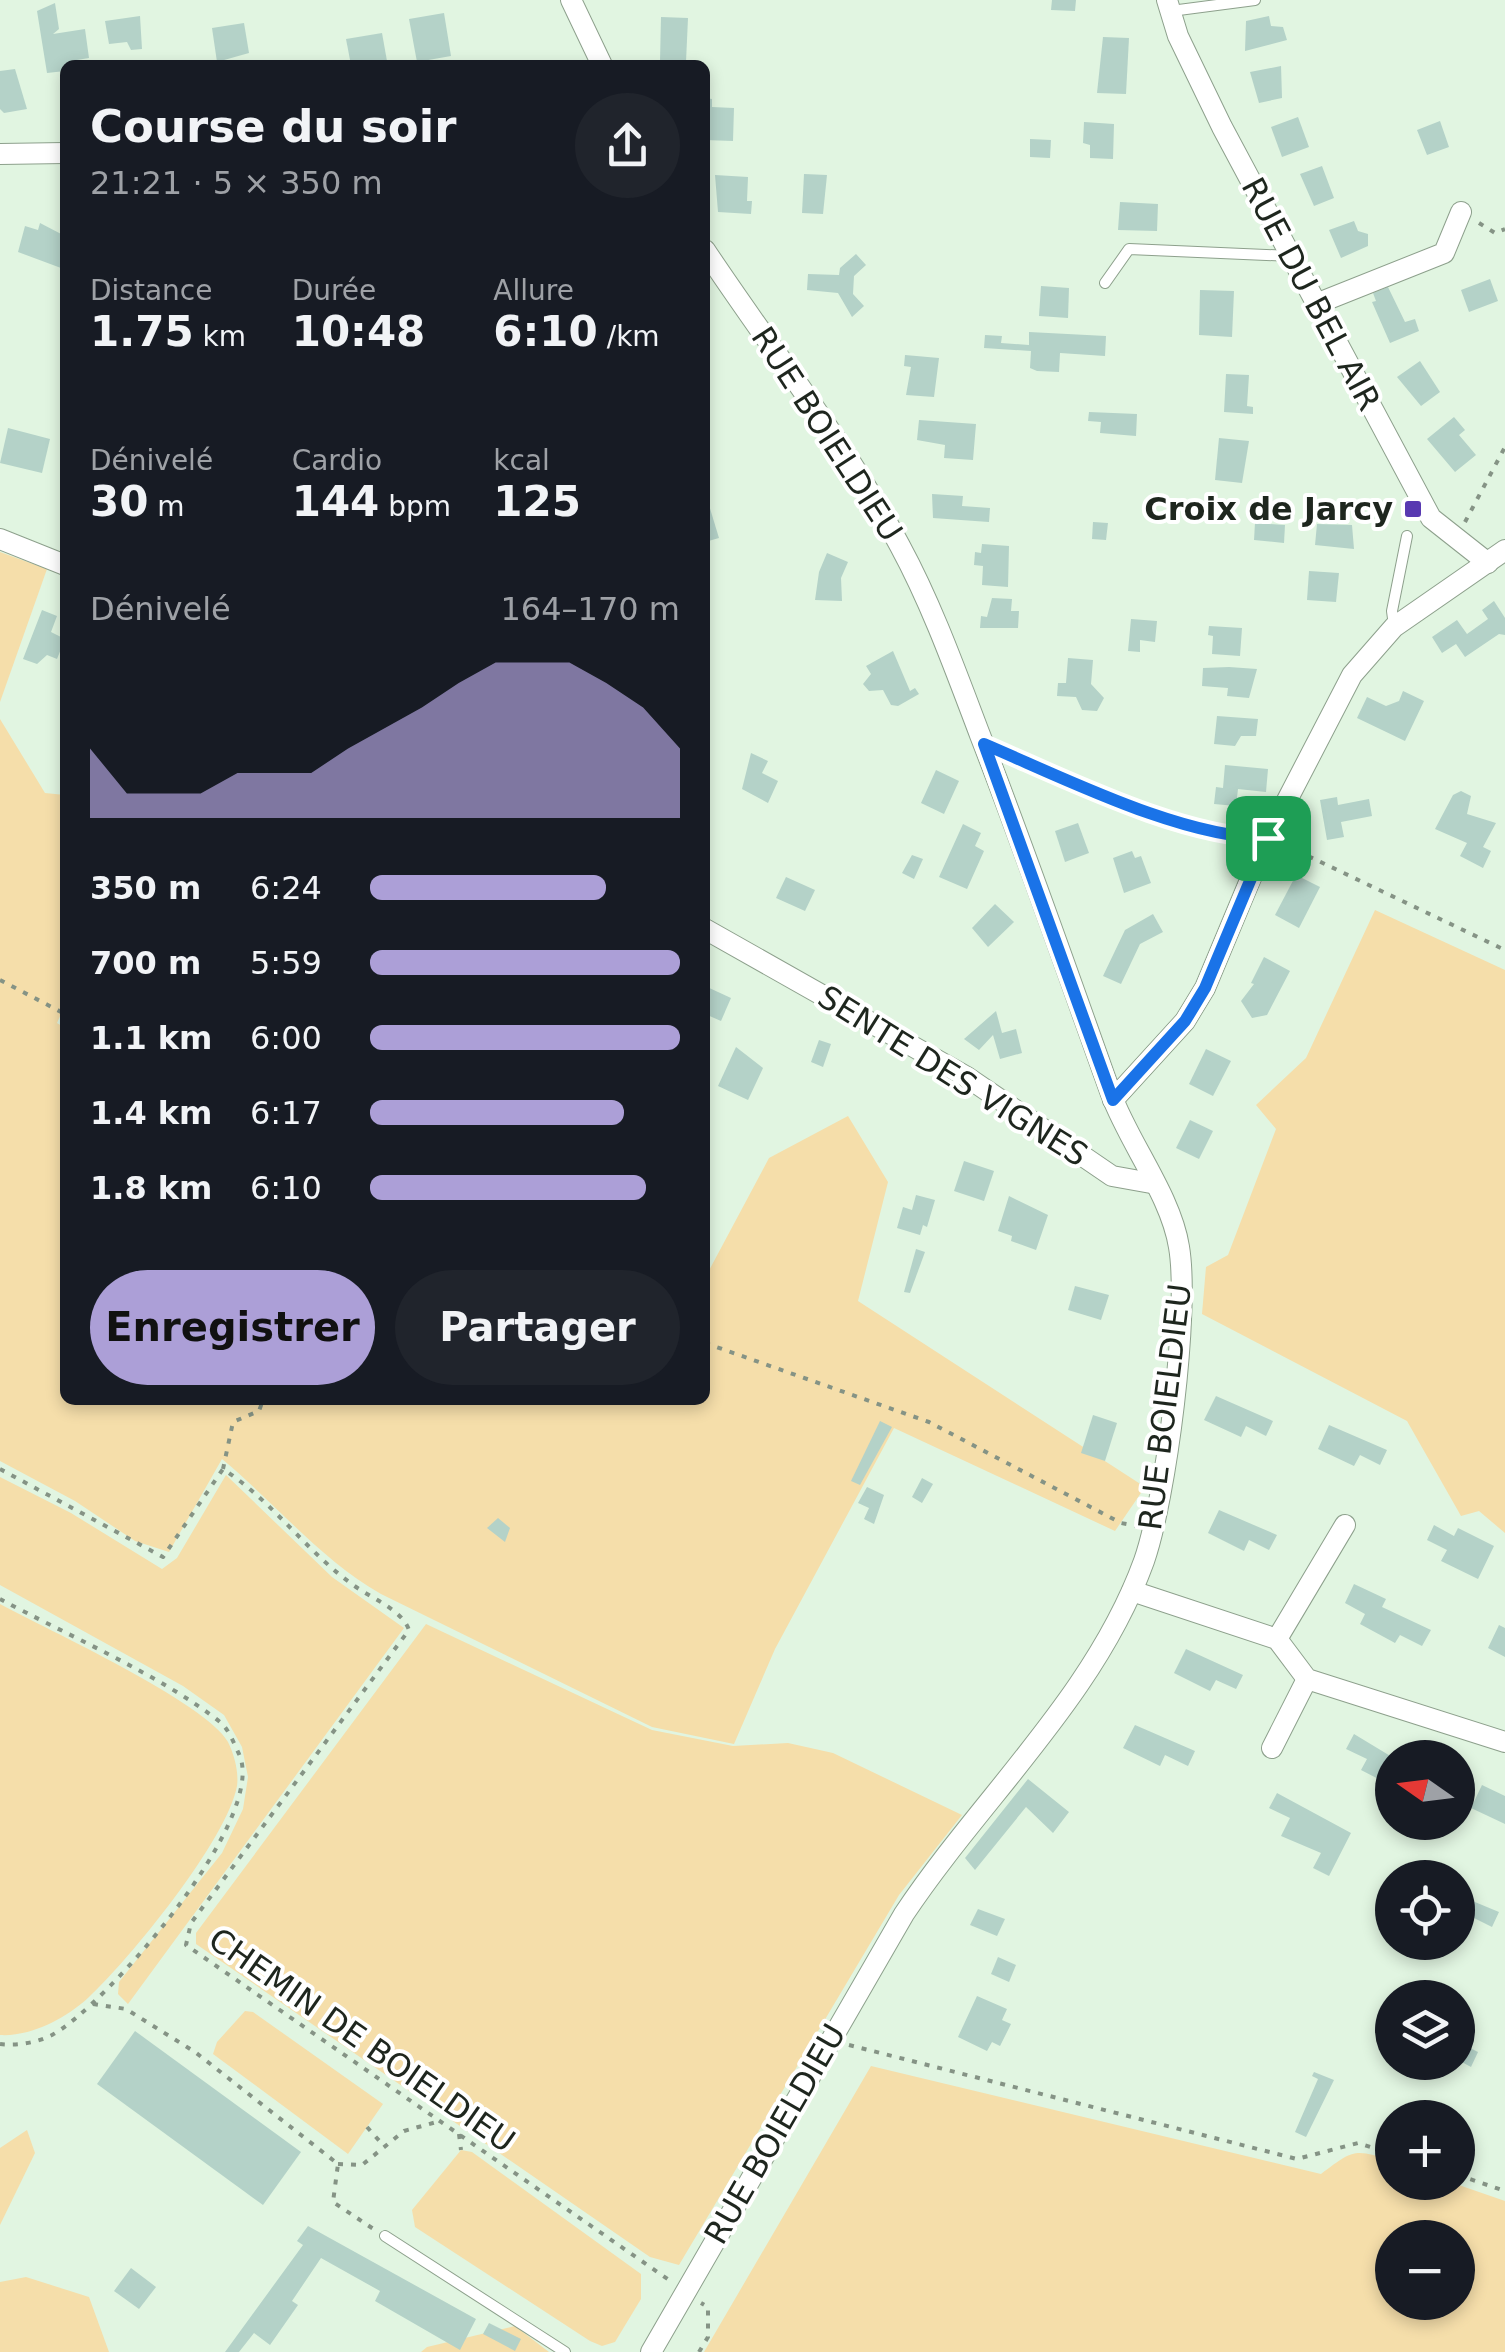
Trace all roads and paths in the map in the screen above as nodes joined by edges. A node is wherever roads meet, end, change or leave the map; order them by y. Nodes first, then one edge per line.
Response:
1 (572, 0) edge
2 (1255, 0) edge
3 (1168, 6) edge
4 (600, 60) edge
5 (60, 152) edge
6 (0, 154) edge
7 (1461, 212) joint
8 (1505, 230) edge
9 (1292, 256) junction
10 (710, 257) edge
11 (1105, 283) dead end
12 (1316, 304) junction
13 (1505, 447) edge
14 (1407, 536) dead end
15 (1452, 538) junction
16 (0, 539) edge
17 (1496, 557) edge
18 (60, 563) edge
19 (1394, 627) junction
20 (984, 744) junction
21 (1268, 838) junction
22 (710, 932) edge
23 (1505, 950) edge
24 (0, 980) edge
25 (60, 1011) edge
26 (1113, 1100) junction
27 (1152, 1183) junction
28 (710, 1346) edge
29 (261, 1405) edge
30 (0, 1468) edge
31 (223, 1469) junction
32 (1345, 1525) dead end
33 (1153, 1529) junction
34 (1132, 1591) junction
35 (0, 1599) edge
36 (1278, 1639) junction
37 (1307, 1679) junction
38 (1505, 1742) edge
39 (1272, 1748) dead end
40 (93, 2004) junction
41 (830, 2038) junction
42 (0, 2044) edge
43 (441, 2121) junction
44 (367, 2127) dead end
45 (459, 2134) junction
46 (383, 2145) junction
47 (1375, 2148) edge
48 (461, 2150) dead end
49 (338, 2164) junction
50 (1475, 2181) edge
51 (1505, 2191) edge
52 (385, 2236) joint
53 (684, 2290) junction
54 (565, 2352) edge
55 (650, 2352) edge
56 (699, 2352) edge

1 - 4 street
2 - 3 lane
3 - 9 street, RUE DU BEL AIR
5 - 6 street
7 - 8 path
7 - 12 street
9 - 11 lane
9 - 12 street, RUE DU BEL AIR
10 - 20 street, RUE BOIELDIEU
12 - 15 street, RUE DU BEL AIR
13 - 15 path
14 - 19 lane
15 - 17 street, RUE DU BEL AIR
16 - 18 street
17 - 19 street
19 - 21 street
20 - 21 path
20 - 26 street, RUE BOIELDIEU
21 - 23 path
21 - 26 street
22 - 27 street, SENTE DES VIGNES
24 - 25 path
26 - 27 street, RUE BOIELDIEU
27 - 33 street, RUE BOIELDIEU
28 - 33 path
29 - 31 path
30 - 31 path
31 - 43 path, CHEMIN DE BOIELDIEU
32 - 36 street
33 - 34 street, RUE BOIELDIEU
34 - 36 street
34 - 41 street, RUE BOIELDIEU
35 - 40 path
36 - 37 street
37 - 38 street
37 - 39 street
40 - 42 path
40 - 49 path
41 - 47 path
41 - 53 street, RUE BOIELDIEU
43 - 45 path, CHEMIN DE BOIELDIEU
43 - 46 path
44 - 46 path
45 - 48 path
45 - 53 path, CHEMIN DE BOIELDIEU
46 - 49 path
49 - 52 path
50 - 51 path
52 - 54 lane
53 - 55 street, RUE BOIELDIEU
53 - 56 path

